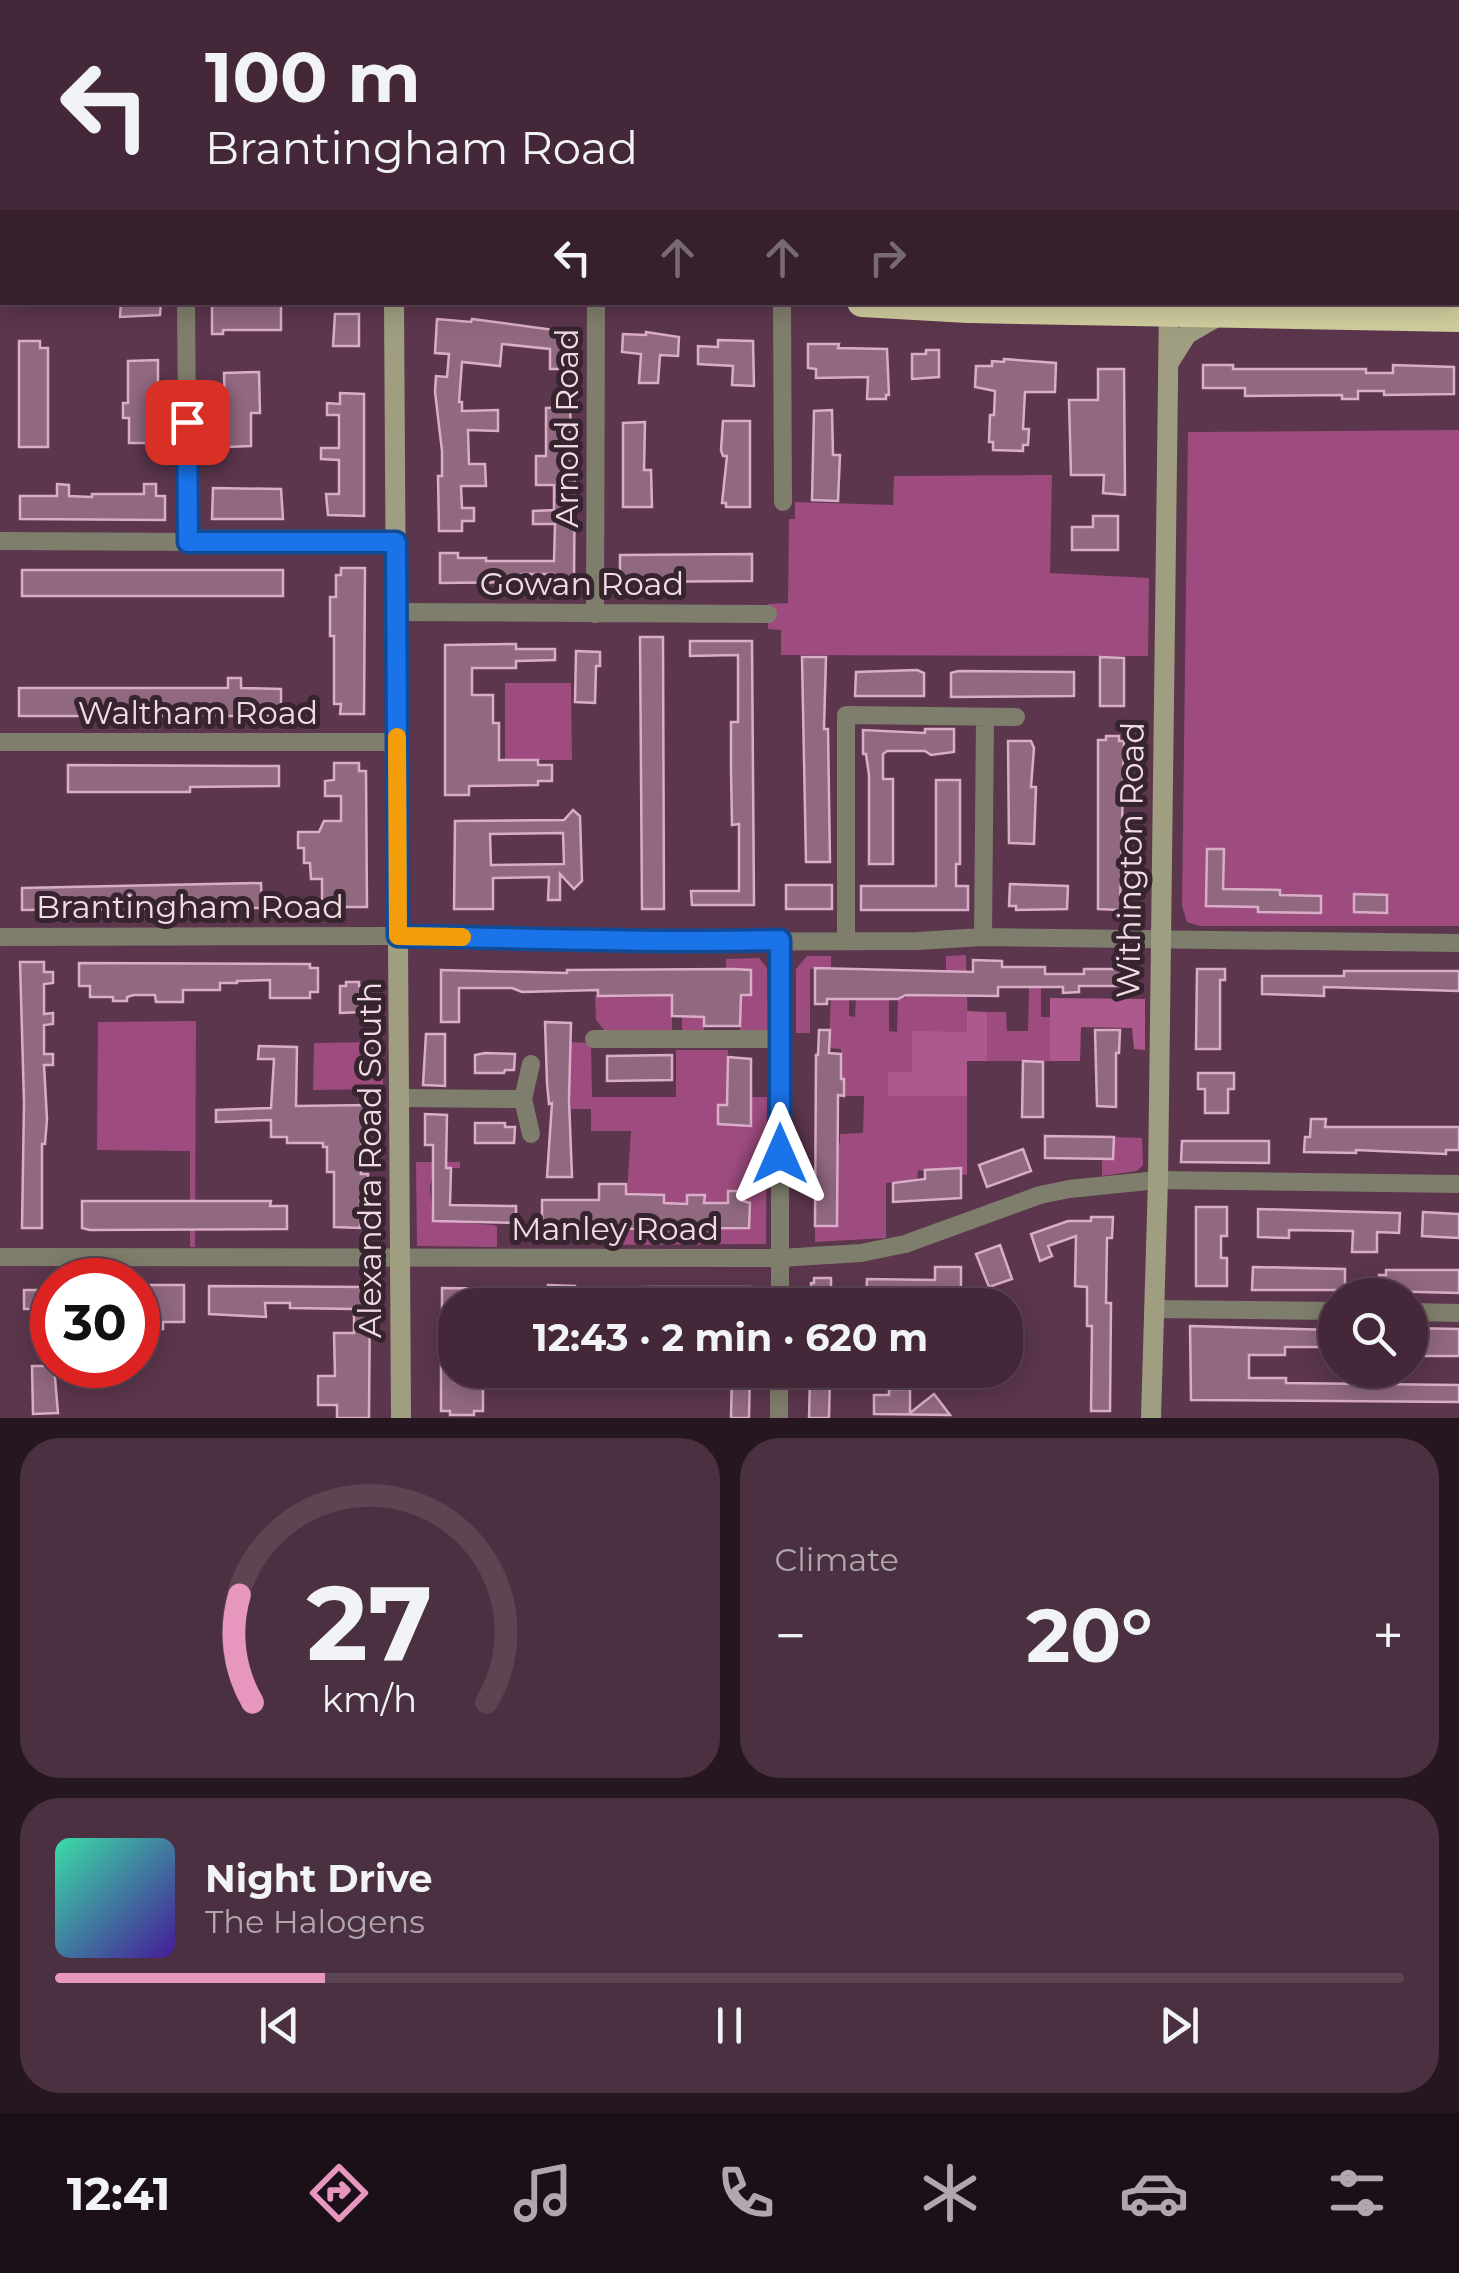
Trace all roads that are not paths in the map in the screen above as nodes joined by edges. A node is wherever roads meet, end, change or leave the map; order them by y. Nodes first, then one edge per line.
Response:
1 (186, 305) edge
2 (394, 305) edge
3 (596, 305) edge
4 (782, 305) edge
5 (1000, 305) edge
6 (1169, 307) edge
7 (1227, 313) junction
8 (1459, 317) edge
9 (1168, 364) junction
10 (783, 502) dead end
11 (0, 541) edge
12 (188, 542) junction
13 (396, 542) junction
14 (396, 612) junction
15 (595, 614) junction
16 (768, 614) dead end
17 (985, 716) junction
18 (1016, 717) dead end
19 (0, 742) edge
20 (397, 742) junction
21 (0, 936) edge
22 (398, 936) junction
23 (983, 938) junction
24 (780, 940) junction
25 (846, 940) junction
26 (1159, 940) junction
27 (1459, 943) edge
28 (594, 1038) dead end
29 (780, 1038) junction
30 (531, 1064) dead end
31 (399, 1098) junction
32 (523, 1099) junction
33 (531, 1134) dead end
34 (1158, 1180) junction
35 (1459, 1184) edge
36 (0, 1257) edge
37 (400, 1258) junction
38 (780, 1258) junction
39 (780, 1288) edge
40 (1154, 1309) junction
41 (1318, 1311) edge
42 (1428, 1312) edge
43 (1459, 1313) edge
44 (779, 1388) edge
45 (402, 1418) edge
46 (779, 1418) edge
47 (1152, 1418) edge

1 - 12 street
2 - 13 street, Alexandra Road South
3 - 15 street, Arnold Road
4 - 10 street
5 - 6 highway
6 - 7 highway
6 - 9 street, Withington Road
7 - 8 highway
7 - 9 street
9 - 26 street, Withington Road
11 - 12 street
12 - 13 street
13 - 14 street, Alexandra Road South
14 - 15 street, Gowan Road
14 - 20 street, Alexandra Road South
15 - 16 street, Gowan Road
17 - 18 street
17 - 23 street
17 - 25 street
19 - 20 street, Waltham Road
20 - 22 street, Alexandra Road South
21 - 22 street, Brantingham Road
22 - 24 street, Brantingham Road
22 - 31 street, Alexandra Road South
23 - 25 street, Brantingham Road
23 - 26 street, Brantingham Road
24 - 25 street, Brantingham Road
24 - 29 street
26 - 27 street, Brantingham Road
26 - 34 street, Withington Road
28 - 29 street
29 - 38 street
30 - 32 street
31 - 32 street
31 - 37 street, Alexandra Road South
32 - 33 street
34 - 35 street, Manley Road
34 - 38 street, Manley Road
34 - 40 street, Withington Road
36 - 37 street, Manley Road
37 - 38 street, Manley Road
37 - 45 street, Alexandra Road South
38 - 39 street
40 - 41 street
40 - 47 street, Withington Road
42 - 43 street
44 - 46 street

